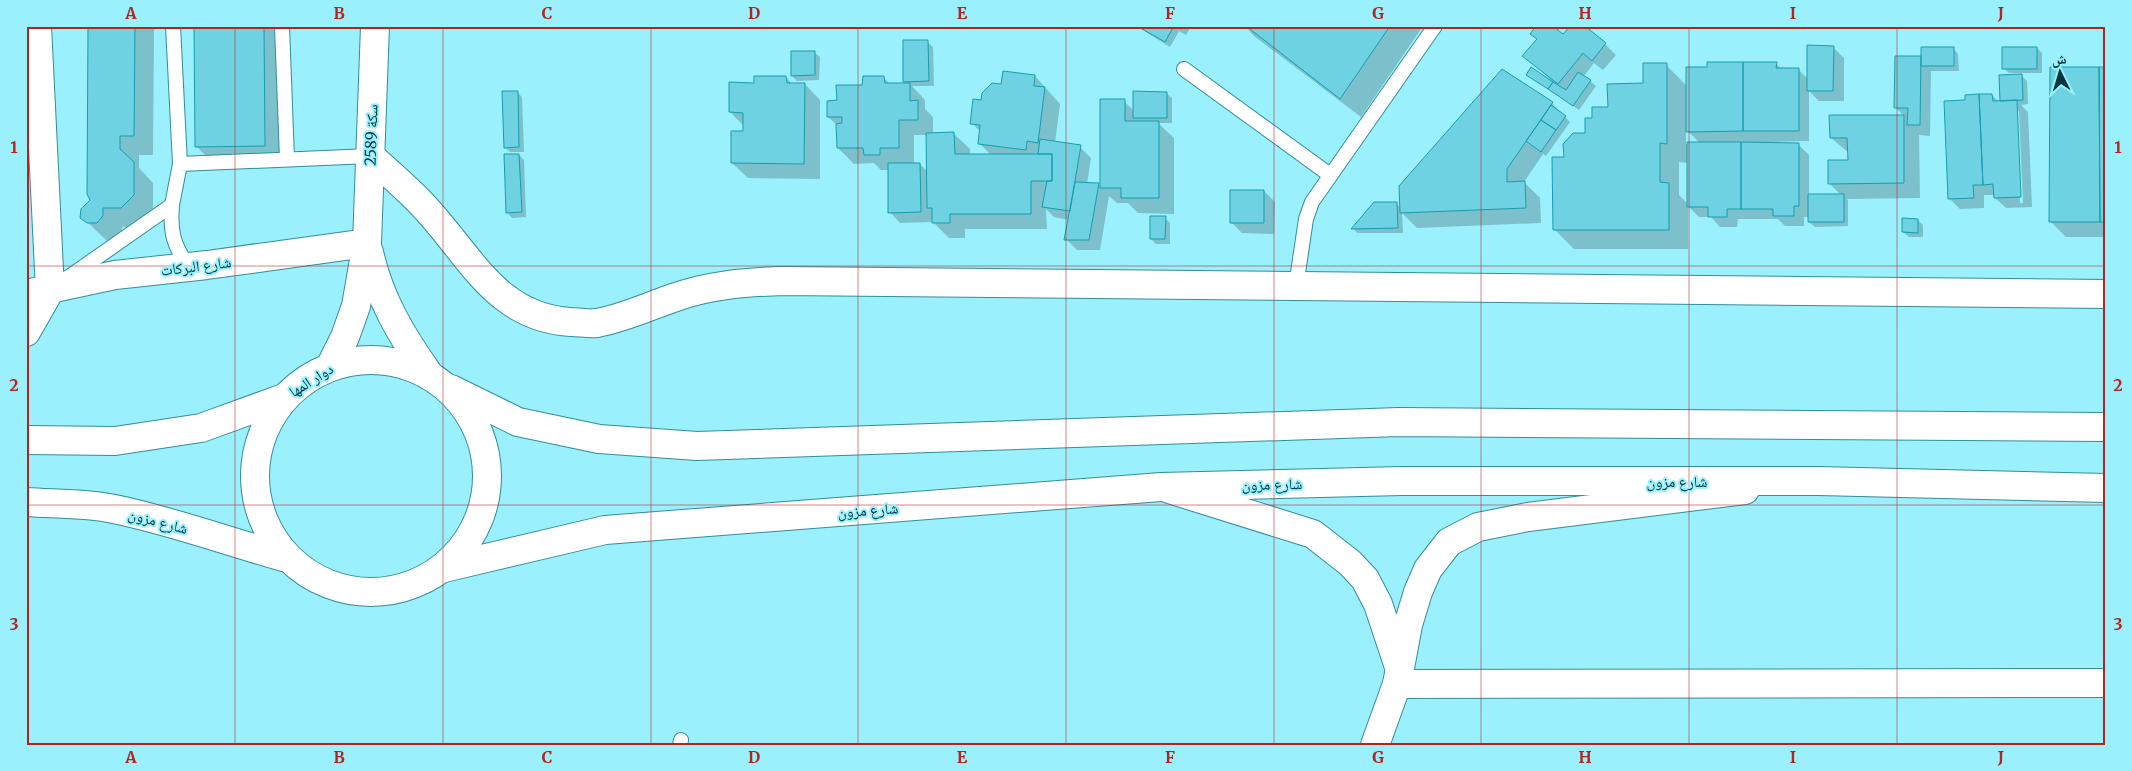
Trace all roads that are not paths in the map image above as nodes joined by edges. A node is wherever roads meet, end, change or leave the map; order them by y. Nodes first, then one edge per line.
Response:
1 (36, 26) edge
2 (173, 26) edge
3 (282, 26) edge
4 (375, 26) edge
5 (1435, 26) edge
6 (1184, 70) dead end
7 (370, 156) junction
8 (287, 159) junction
9 (180, 164) junction
10 (1330, 175) junction
11 (172, 205) junction
12 (367, 243) junction
13 (190, 267) junction
14 (1296, 286) junction
15 (38, 292) edge
16 (2106, 294) edge
17 (26, 332) edge
18 (331, 365) junction
19 (428, 373) junction
20 (451, 389) junction
21 (281, 399) junction
22 (2106, 427) edge
23 (26, 440) edge
24 (1819, 481) junction
25 (1161, 487) junction
26 (2106, 488) edge
27 (26, 502) edge
28 (287, 558) junction
29 (444, 568) junction
30 (1398, 677) junction
31 (2106, 683) edge
32 (1375, 745) edge

1 - 15 main road
2 - 9 lane
3 - 8 lane
4 - 7 main road, سكة 2589
5 - 10 lane
6 - 10 lane
7 - 8 lane
7 - 12 main road, سكة 2589
7 - 14 main road
8 - 9 lane
9 - 11 lane
10 - 14 lane
11 - 13 lane
11 - 15 lane
12 - 13 main road, شارع البركات
12 - 18 main road, سكة 2589
12 - 19 main road, سكة 2589
13 - 15 main road, شارع البركات
14 - 16 main road
15 - 17 main road
18 - 19 main road, دوار المها
18 - 21 main road, دوار المها
19 - 20 main road, دوار المها
20 - 22 main road
20 - 29 main road, دوار المها
21 - 23 main road
21 - 28 main road, دوار المها
24 - 25 main road, شارع مزون
24 - 26 main road, شارع مزون
24 - 30 main road
25 - 29 main road, شارع مزون
25 - 30 main road
27 - 28 main road, شارع مزون
28 - 29 main road, دوار المها
30 - 31 main road
30 - 32 main road

